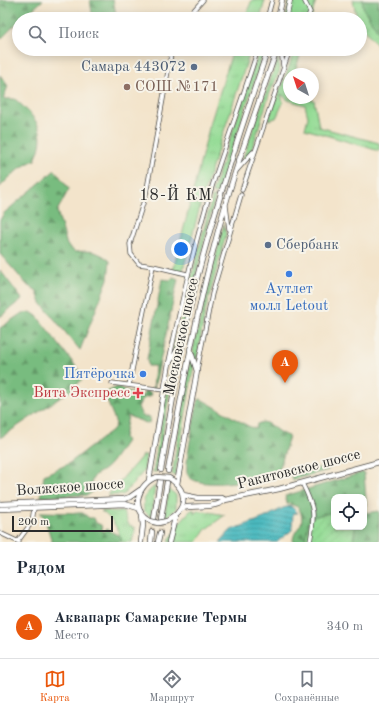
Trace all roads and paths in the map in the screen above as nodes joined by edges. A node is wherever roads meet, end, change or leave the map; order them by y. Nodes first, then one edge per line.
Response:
1 (203, 0) edge
2 (272, 0) edge
3 (282, 0) edge
4 (290, 0) edge
5 (304, 0) edge
6 (192, 12) edge
7 (269, 12) edge
8 (279, 12) edge
9 (287, 12) edge
10 (310, 12) edge
11 (171, 56) edge
12 (256, 56) edge
13 (266, 56) edge
14 (275, 56) edge
15 (282, 56) edge
16 (287, 56) edge
17 (283, 67) junction
18 (254, 152) junction
19 (236, 171) junction
20 (222, 186) junction
21 (230, 190) junction
22 (242, 190) dead end
23 (241, 195) dead end
24 (225, 204) junction
25 (229, 231) junction
26 (152, 266) junction
27 (187, 274) junction
28 (182, 342) junction
29 (190, 348) junction
30 (169, 363) junction
31 (197, 371) junction
32 (112, 383) dead end
33 (129, 385) junction
34 (164, 390) junction
35 (379, 462) edge
36 (161, 470) dead end
37 (168, 471) dead end
38 (159, 479) junction
39 (149, 480) junction
40 (167, 482) dead end
41 (302, 483) junction
42 (177, 484) junction
43 (140, 490) junction
44 (183, 496) junction
45 (225, 500) junction
46 (0, 504) edge
47 (34, 508) junction
48 (138, 508) junction
49 (182, 508) junction
50 (0, 509) edge
51 (142, 514) junction
52 (175, 518) junction
53 (161, 519) tunnel mouth
54 (152, 520) junction
55 (152, 532) tunnel mouth
56 (0, 533) edge
57 (160, 533) tunnel mouth
58 (18, 541) edge
59 (141, 542) edge
60 (151, 542) edge
61 (158, 542) edge
62 (169, 542) edge
63 (310, 542) edge

1 - 6 street
2 - 7 street
3 - 8 main road
4 - 9 main road
5 - 10 street
11 - 26 street
12 - 27 street
13 - 20 main road, Московское шоссе
14 - 19 main road, Московское шоссе
15 - 17 street
16 - 17 street
17 - 18 street
18 - 19 street
18 - 22 street
19 - 21 main road, Московское шоссе
20 - 21 main road
20 - 28 main road, Московское шоссе
21 - 24 main road, Московское шоссе
23 - 25 street
24 - 25 street
24 - 29 main road, Московское шоссе
25 - 31 street
26 - 27 street
26 - 33 street
27 - 30 street
28 - 30 main road
28 - 36 main road, Московское шоссе
29 - 31 main road
29 - 37 main road, Московское шоссе
30 - 34 main road
31 - 42 main road
32 - 33 street
33 - 34 street
34 - 39 main road
35 - 41 main road, Ракитовское шоссе
38 - 39 main road
38 - 42 main road, bridge
38 - 54 main road
39 - 43 main road
40 - 53 main road
41 - 45 main road, Ракитовское шоссе
41 - 63 street
42 - 44 main road
43 - 46 main road, Волжское шоссе
43 - 48 main road
44 - 45 main road, Ракитовское шоссе
44 - 49 main road
45 - 49 main road, Ракитовское шоссе
47 - 48 main road, Волжское шоссе
47 - 50 main road, Волжское шоссе
47 - 58 street
48 - 51 main road
49 - 52 main road
51 - 54 main road
51 - 59 main road
52 - 54 main road, bridge
52 - 62 main road
55 - 60 main road
56 - 58 street
57 - 61 main road

